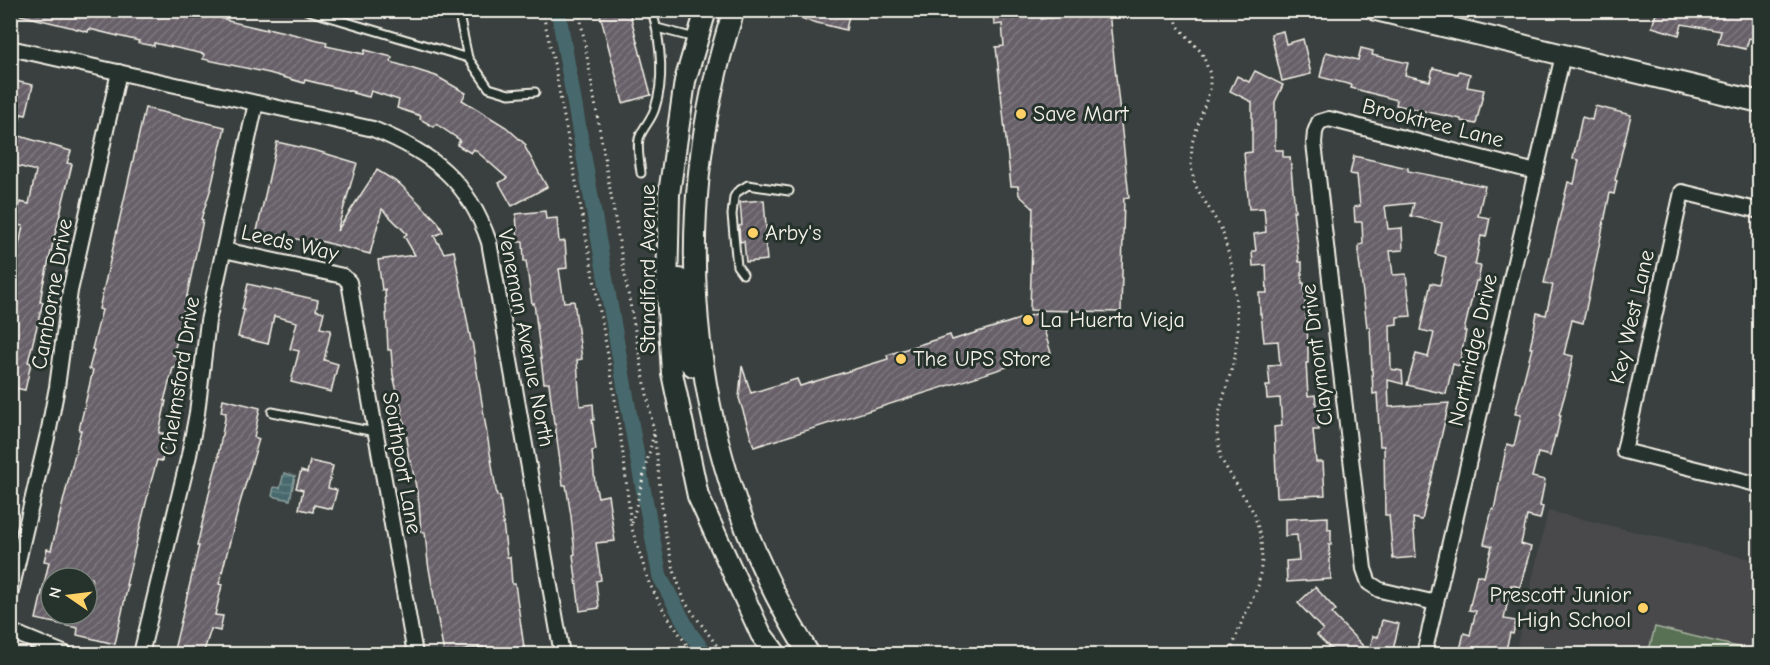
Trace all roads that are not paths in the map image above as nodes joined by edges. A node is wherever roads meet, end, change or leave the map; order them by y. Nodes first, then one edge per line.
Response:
1 (306, 10) edge
2 (458, 10) edge
3 (652, 10) edge
4 (706, 10) edge
5 (734, 10) edge
6 (1376, 10) edge
7 (657, 28) junction
8 (697, 39) junction
9 (10, 48) edge
10 (1563, 55) junction
11 (468, 58) junction
12 (119, 72) junction
13 (535, 92) dead end
14 (1760, 102) edge
15 (256, 103) junction
16 (1319, 122) joint
17 (1536, 172) junction
18 (641, 173) dead end
19 (789, 191) dead end
20 (1760, 211) edge
21 (668, 231) junction
22 (224, 250) junction
23 (743, 274) dead end
24 (346, 279) joint
25 (703, 366) junction
26 (272, 412) dead end
27 (375, 432) junction
28 (1760, 485) edge
29 (10, 595) edge
30 (1436, 603) junction
31 (10, 632) edge
32 (66, 654) edge
33 (141, 654) edge
34 (415, 654) edge
35 (562, 654) edge
36 (776, 654) edge
37 (810, 654) edge
38 (1424, 654) edge

1 - 11 lane
2 - 11 lane
3 - 7 lane
4 - 8 main road, Standiford Avenue
5 - 25 main road, Standiford Avenue
6 - 10 main road
7 - 8 lane
7 - 18 lane
8 - 21 main road, Standiford Avenue
9 - 12 street, Veneman Avenue North
10 - 14 main road
10 - 17 street, Northridge Drive
11 - 13 lane
12 - 15 street, Veneman Avenue North
12 - 29 street, Camborne Drive
15 - 22 street, Chelmsford Drive
15 - 35 street, Veneman Avenue North
16 - 17 street, Brooktree Lane
16 - 30 street, Claymont Drive
17 - 30 street, Northridge Drive
19 - 23 lane
20 - 28 street, Key West Lane
21 - 25 main road
21 - 36 main road, Standiford Avenue
22 - 24 street, Leeds Way
22 - 33 street, Chelmsford Drive
24 - 27 street, Southport Lane
25 - 37 main road, Standiford Avenue
26 - 27 lane
27 - 34 street, Southport Lane
30 - 38 street, Northridge Drive
31 - 32 street

